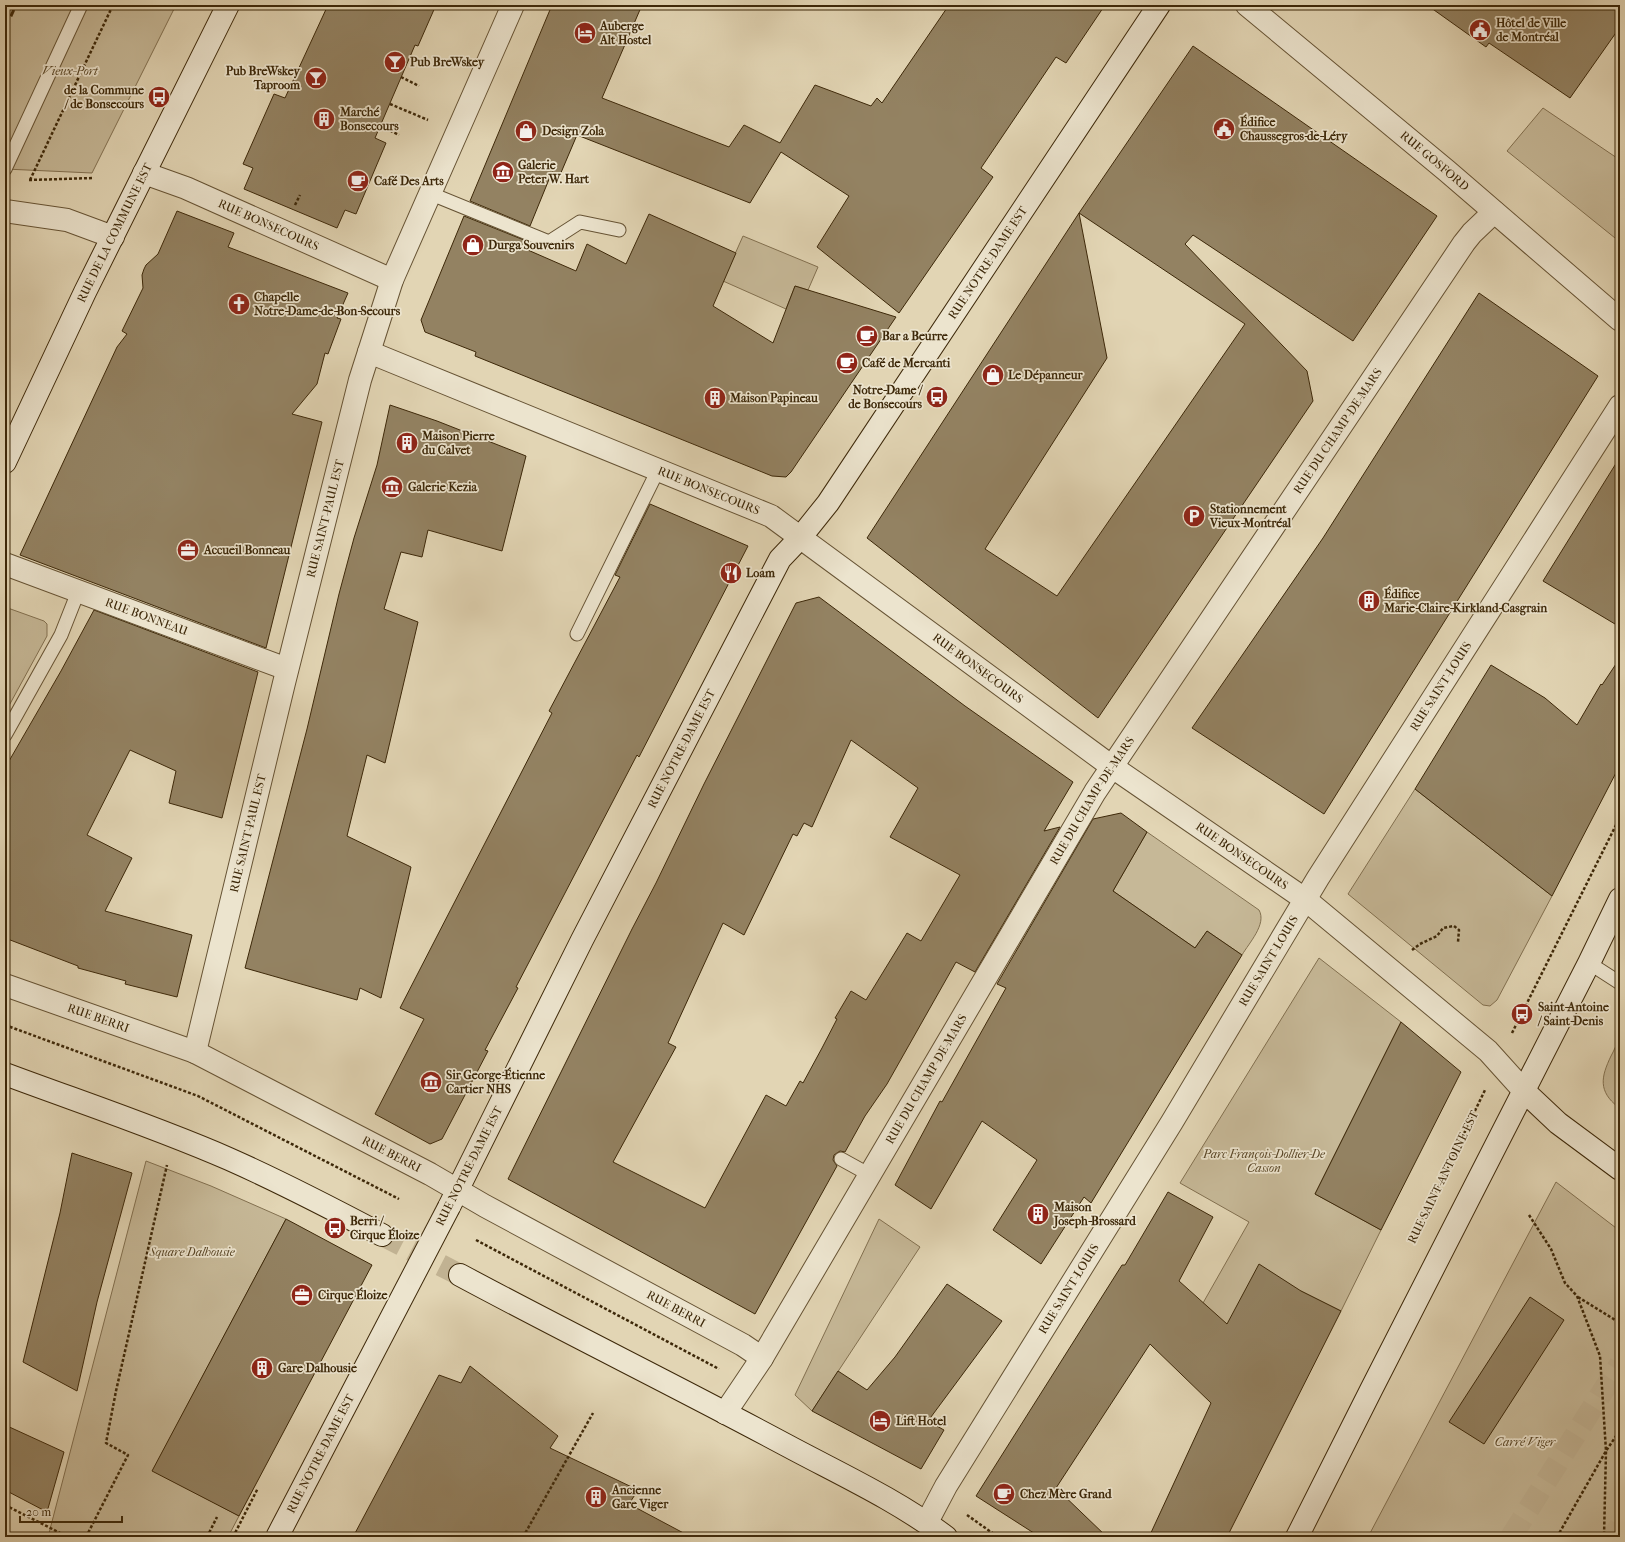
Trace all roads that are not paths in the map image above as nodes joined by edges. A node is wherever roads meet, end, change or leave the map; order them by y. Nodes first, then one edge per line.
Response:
1 (81, 5) edge
2 (228, 5) edge
3 (513, 5) edge
4 (1159, 5) edge
5 (1246, 5) edge
6 (5, 169) edge
7 (144, 173) junction
8 (429, 194) junction
9 (5, 211) edge
10 (1494, 212) junction
11 (619, 230) dead end
12 (113, 237) junction
13 (392, 280) junction
14 (1620, 320) edge
15 (369, 352) junction
16 (1620, 406) edge
17 (5, 462) edge
18 (658, 470) junction
19 (800, 538) junction
20 (5, 564) edge
21 (78, 592) junction
22 (577, 634) dead end
23 (287, 670) junction
24 (5, 735) edge
25 (1111, 766) junction
26 (1620, 899) edge
27 (1306, 900) junction
28 (1589, 963) junction
29 (1620, 983) edge
30 (5, 985) edge
31 (195, 1052) junction
32 (5, 1074) edge
33 (1524, 1091) junction
34 (841, 1159) dead end
35 (1620, 1169) edge
36 (870, 1175) junction
37 (453, 1198) junction
38 (382, 1235) tunnel mouth
39 (460, 1275) tunnel mouth
40 (762, 1358) junction
41 (726, 1413) junction
42 (927, 1522) junction
43 (277, 1537) edge
44 (946, 1537) edge
45 (1297, 1537) edge

1 - 6 lane
2 - 7 street, RUE DE LA COMMUNE EST
3 - 8 street, RUE SAINT-PAUL EST
4 - 19 street, RUE NOTRE-DAME EST
5 - 10 street, RUE GOSFORD
7 - 12 street, RUE DE LA COMMUNE EST
7 - 13 street, RUE BONSECOURS
8 - 11 lane
8 - 13 street, RUE SAINT-PAUL EST
9 - 12 street
10 - 14 street, RUE GOSFORD
10 - 25 street, RUE DU CHAMP-DE-MARS
12 - 17 street, RUE DE LA COMMUNE EST
13 - 15 street, RUE SAINT-PAUL EST
15 - 18 street, RUE BONSECOURS
15 - 23 street, RUE SAINT-PAUL EST
16 - 27 street, RUE SAINT-LOUIS
18 - 19 street, RUE BONSECOURS
18 - 22 lane
19 - 25 street, RUE BONSECOURS
19 - 37 street, RUE NOTRE-DAME EST
20 - 21 street, RUE BONNEAU
21 - 23 street, RUE BONNEAU
21 - 24 lane
23 - 31 street, RUE SAINT-PAUL EST
25 - 27 street, RUE BONSECOURS
25 - 36 street, RUE DU CHAMP-DE-MARS
26 - 28 street
27 - 33 street, RUE BONSECOURS
27 - 42 street, RUE SAINT-LOUIS
28 - 29 lane
28 - 33 street
30 - 31 street, RUE BERRI
31 - 37 street, RUE BERRI
32 - 38 street
33 - 35 street, RUE BONSECOURS
33 - 45 street
34 - 36 lane
36 - 40 street, RUE DU CHAMP-DE-MARS
37 - 40 street, RUE BERRI
37 - 43 street, RUE NOTRE-DAME EST, bridge
39 - 41 street
40 - 41 street, RUE DU CHAMP-DE-MARS
41 - 42 street
42 - 44 street

